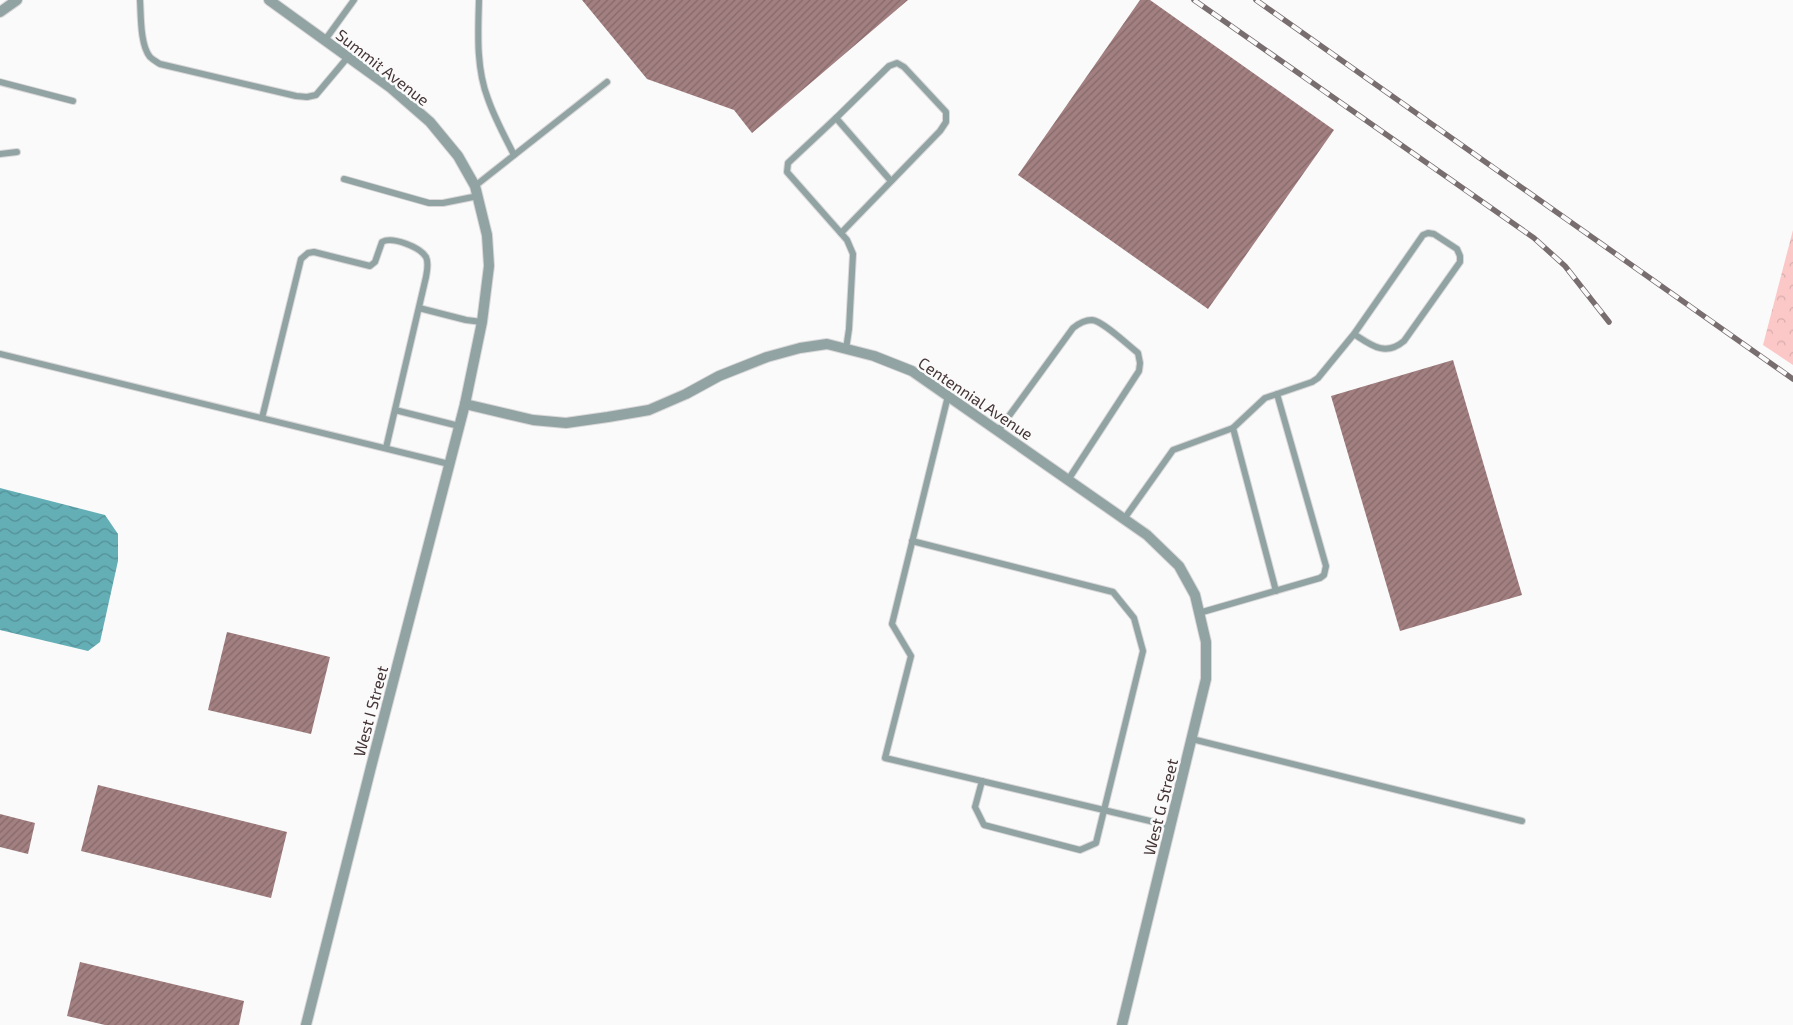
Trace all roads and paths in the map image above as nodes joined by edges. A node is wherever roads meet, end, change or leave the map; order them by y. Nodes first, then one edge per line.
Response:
1 (17, 0) edge
2 (140, 0) edge
3 (269, 0) edge
4 (354, 0) edge
5 (479, 0) edge
6 (0, 12) edge
7 (325, 40) junction
8 (348, 57) junction
9 (0, 82) edge
10 (607, 82) dead end
11 (73, 101) dead end
12 (836, 118) junction
13 (18, 152) dead end
14 (0, 154) edge
15 (514, 155) junction
16 (344, 179) dead end
17 (891, 181) junction
18 (477, 191) junction
19 (841, 233) junction
20 (419, 308) junction
21 (482, 322) junction
22 (1354, 334) junction
23 (846, 349) junction
24 (0, 354) edge
25 (1277, 394) junction
26 (948, 396) junction
27 (465, 404) junction
28 (395, 410) junction
29 (262, 418) junction
30 (459, 426) junction
31 (1233, 428) junction
32 (998, 431) junction
33 (386, 448) junction
34 (450, 464) junction
35 (1068, 480) junction
36 (1124, 519) junction
37 (912, 541) junction
38 (1276, 591) junction
39 (1195, 595) joint
40 (1199, 613) junction
41 (1192, 739) junction
42 (982, 781) junction
43 (1104, 811) junction
44 (1522, 821) dead end
45 (1171, 826) junction
46 (306, 1025) edge
47 (1122, 1025) edge

1 - 6 street
2 - 8 lane
3 - 7 street, Summit Avenue
4 - 7 lane
5 - 15 lane
7 - 8 street, Summit Avenue
8 - 18 street, Summit Avenue
9 - 11 lane
10 - 15 lane
12 - 17 lane
12 - 17 lane
12 - 19 lane
13 - 14 lane
15 - 18 lane
16 - 18 lane
17 - 19 lane
18 - 21 street, Summit Avenue
19 - 23 lane
20 - 21 lane
20 - 28 lane
20 - 29 lane
21 - 27 street, Summit Avenue
22 - 22 lane
22 - 25 lane
23 - 26 street, Centennial Avenue
23 - 27 street, Centennial Avenue
24 - 29 lane
25 - 31 lane
25 - 38 lane
26 - 32 street, Centennial Avenue
26 - 37 lane
27 - 30 street, West I Street
28 - 30 lane
28 - 33 lane
29 - 33 lane
30 - 34 street, West I Street
31 - 36 lane
31 - 38 lane
32 - 35 street, Centennial Avenue
32 - 35 lane
33 - 34 lane
34 - 46 street, West I Street
35 - 36 street, Centennial Avenue
36 - 39 street, Centennial Avenue
37 - 42 lane
37 - 43 lane
38 - 40 lane
39 - 40 street, West G Street
40 - 41 street, West G Street
41 - 44 lane
41 - 45 street, West G Street
42 - 43 lane
42 - 43 lane
43 - 45 lane
45 - 47 street, West G Street

